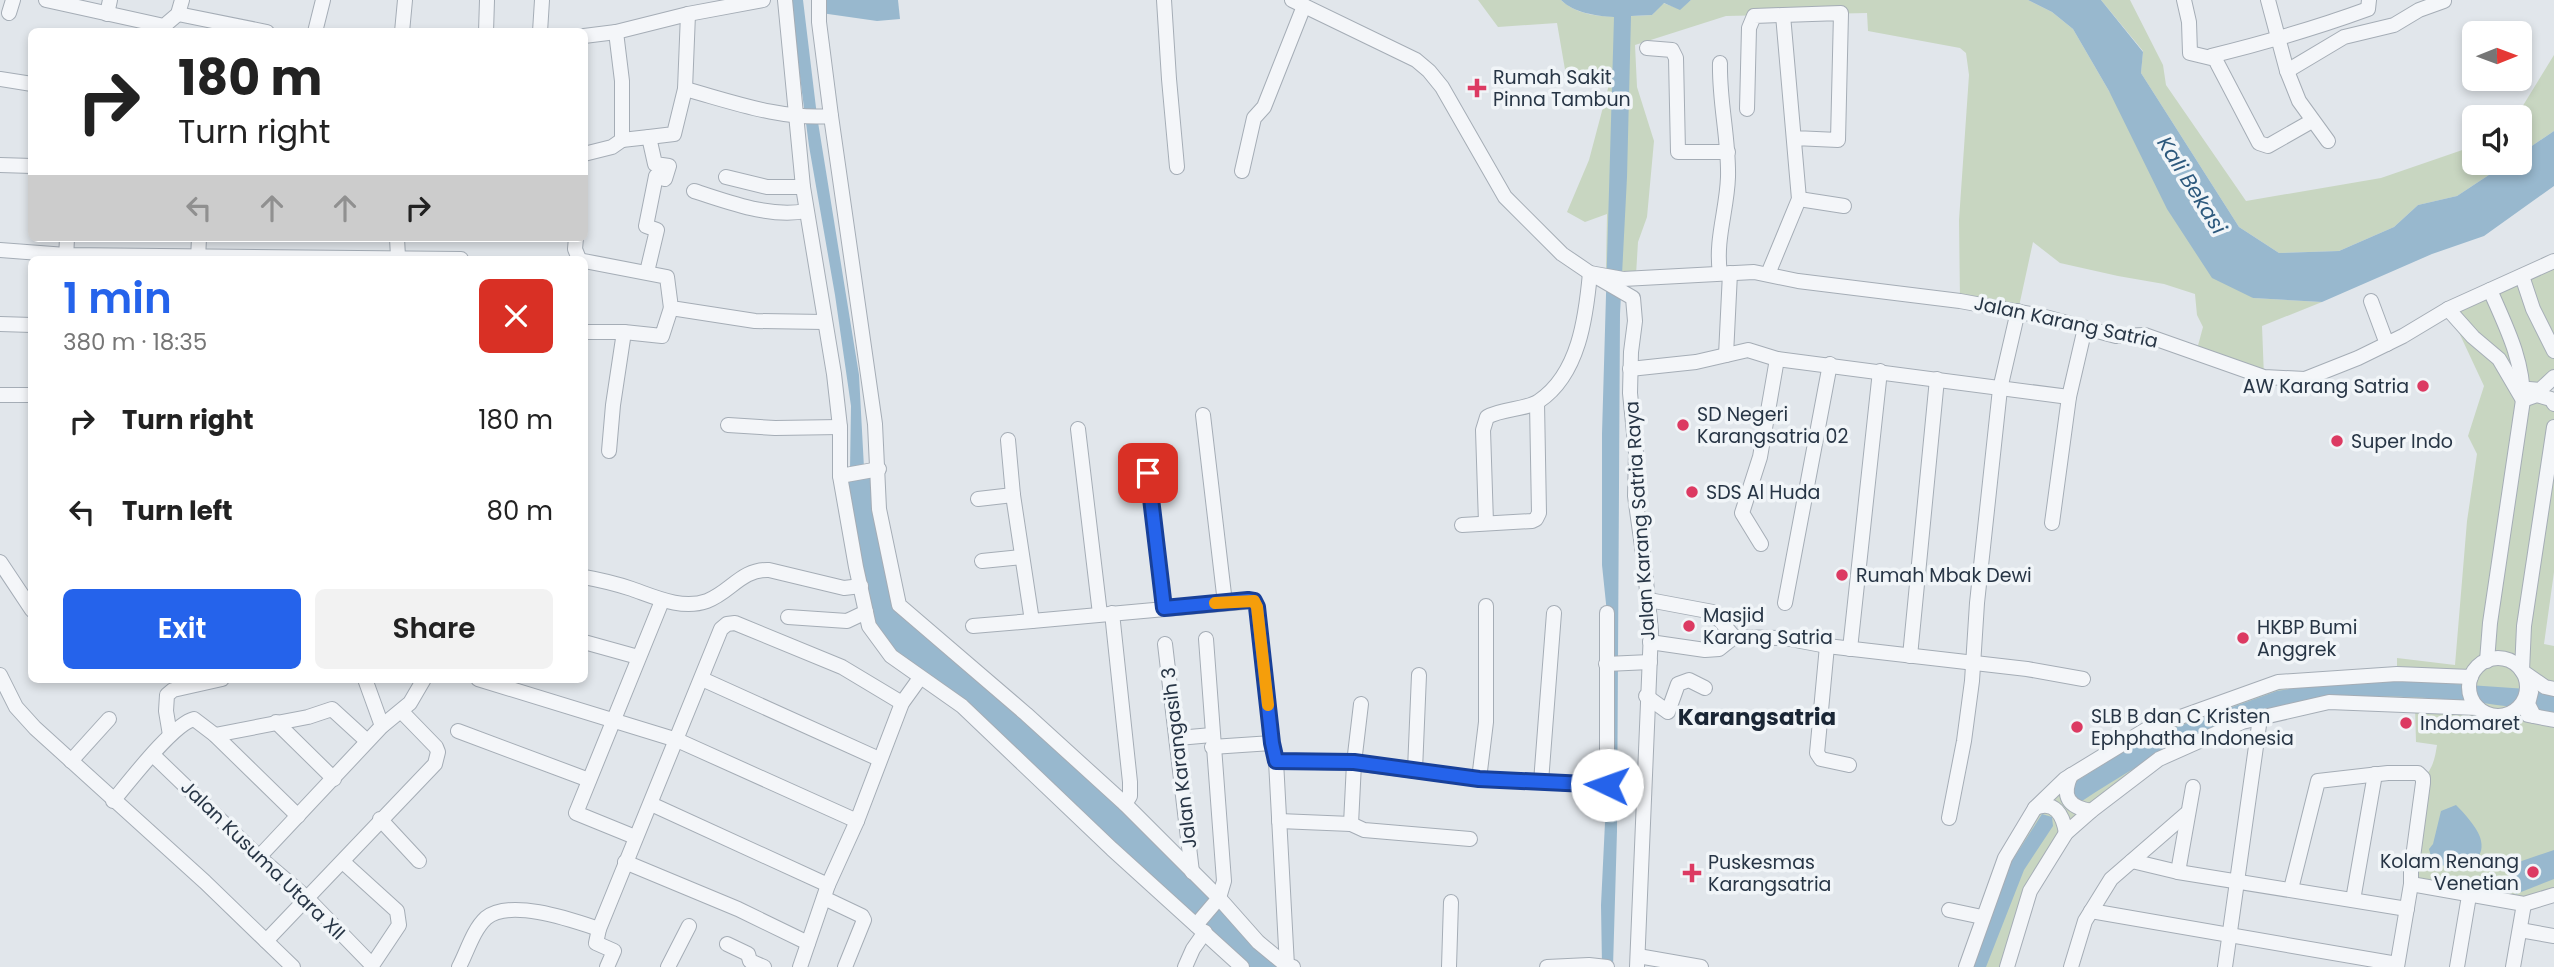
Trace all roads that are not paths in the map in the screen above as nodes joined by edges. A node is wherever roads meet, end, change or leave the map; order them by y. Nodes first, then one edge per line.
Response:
1 (46, 0) edge
2 (323, 0) edge
3 (405, 0) edge
4 (487, 0) edge
5 (542, 0) edge
6 (763, 0) edge
7 (785, 0) edge
8 (819, 0) edge
9 (1164, 0) edge
10 (2184, 0) edge
11 (2268, 0) edge
12 (2369, 0) edge
13 (2443, 0) edge
14 (1298, 3) edge
15 (109, 7) edge
16 (180, 7) edge
17 (688, 14) junction
18 (1783, 15) junction
19 (250, 28) edge
20 (316, 28) edge
21 (402, 28) edge
22 (486, 28) edge
23 (540, 28) edge
24 (616, 32) junction
25 (588, 36) edge
26 (2280, 39) junction
27 (1647, 48) dead end
28 (2211, 56) junction
29 (1720, 64) dead end
30 (2287, 71) junction
31 (0, 79) edge
32 (28, 83) edge
33 (685, 89) junction
34 (1747, 109) dead end
35 (795, 117) junction
36 (826, 117) junction
37 (2312, 121) junction
38 (649, 136) junction
39 (1794, 138) junction
40 (622, 140) junction
41 (2328, 141) dead end
42 (1728, 152) junction
43 (588, 153) edge
44 (0, 164) edge
45 (28, 166) edge
46 (1177, 167) dead end
47 (1242, 171) dead end
48 (726, 177) dead end
49 (803, 187) junction
50 (694, 191) dead end
51 (1799, 199) junction
52 (1844, 206) dead end
53 (806, 211) junction
54 (0, 250) edge
55 (56, 256) edge
56 (2554, 261) edge
57 (588, 262) edge
58 (647, 272) junction
59 (1590, 273) junction
60 (1725, 273) junction
61 (1768, 274) junction
62 (2522, 276) junction
63 (1644, 279) junction
64 (2490, 290) junction
65 (2371, 301) dead end
66 (671, 307) junction
67 (2448, 309) junction
68 (2018, 311) junction
69 (824, 322) junction
70 (0, 324) edge
71 (28, 325) edge
72 (2085, 328) junction
73 (588, 332) edge
74 (624, 332) junction
75 (2387, 344) junction
76 (2554, 351) edge
77 (1726, 355) junction
78 (1777, 359) junction
79 (1830, 364) junction
80 (1630, 369) junction
81 (1880, 371) junction
82 (2554, 377) edge
83 (1937, 379) junction
84 (2523, 382) junction
85 (2000, 389) junction
86 (0, 395) edge
87 (28, 395) edge
88 (2069, 397) junction
89 (2524, 400) junction
90 (1538, 403) junction
91 (2554, 404) edge
92 (1203, 415) dead end
93 (728, 425) dead end
94 (839, 427) junction
95 (2554, 427) edge
96 (1078, 429) dead end
97 (1008, 440) dead end
98 (608, 451) dead end
99 (879, 470) junction
100 (1148, 473) dead end
101 (840, 475) junction
102 (1013, 495) junction
103 (978, 499) dead end
104 (1486, 523) junction
105 (2052, 523) dead end
106 (1462, 525) dead end
107 (1761, 544) dead end
108 (1022, 557) junction
109 (982, 561) dead end
110 (0, 562) edge
111 (588, 578) edge
112 (861, 586) junction
113 (1649, 600) junction
114 (662, 601) junction
115 (1224, 603) junction
116 (28, 604) edge
117 (1785, 604) dead end
118 (1486, 606) dead end
119 (1164, 608) junction
120 (866, 612) junction
121 (1553, 613) dead end
122 (1607, 613) dead end
123 (1106, 614) junction
124 (788, 617) dead end
125 (1032, 621) junction
126 (973, 626) dead end
127 (1734, 637) junction
128 (1206, 639) dead end
129 (1650, 642) junction
130 (588, 643) edge
131 (1165, 643) dead end
132 (1827, 646) junction
133 (1850, 649) junction
134 (2523, 652) junction
135 (1910, 656) junction
136 (638, 657) junction
137 (2487, 661) junction
138 (1650, 662) junction
139 (1974, 663) junction
140 (1606, 664) junction
141 (2522, 671) junction
142 (0, 675) edge
143 (1419, 675) dead end
144 (2471, 677) junction
145 (920, 678) junction
146 (702, 679) junction
147 (2083, 679) dead end
148 (204, 683) edge
149 (366, 683) edge
150 (422, 683) edge
151 (491, 683) edge
152 (1704, 688) dead end
153 (2550, 688) edge
154 (1646, 696) junction
155 (902, 703) junction
156 (1361, 704) dead end
157 (2478, 708) junction
158 (402, 712) junction
159 (2512, 712) junction
160 (2534, 716) junction
161 (2260, 718) junction
162 (108, 719) dead end
163 (615, 720) junction
164 (2554, 720) edge
165 (276, 722) junction
166 (382, 726) junction
167 (458, 731) dead end
168 (170, 735) junction
169 (215, 735) junction
170 (1178, 738) junction
171 (677, 740) junction
172 (367, 741) junction
173 (1212, 741) junction
174 (1272, 743) junction
175 (153, 755) junction
176 (879, 760) junction
177 (71, 761) junction
178 (1276, 761) junction
179 (1354, 762) junction
180 (1849, 765) dead end
181 (1415, 770) junction
182 (2375, 774) junction
183 (2071, 775) junction
184 (334, 779) junction
185 (1479, 779) junction
186 (589, 780) junction
187 (1541, 782) junction
188 (1607, 785) junction
189 (1643, 787) junction
190 (2193, 787) dead end
191 (113, 801) junction
192 (651, 804) junction
193 (1125, 804) junction
194 (2035, 808) junction
195 (2091, 811) junction
196 (2186, 814) junction
197 (298, 816) junction
198 (1949, 818) dead end
199 (380, 820) junction
200 (857, 821) junction
201 (1279, 821) junction
202 (1351, 824) junction
203 (2066, 833) junction
204 (635, 836) junction
205 (1470, 839) dead end
206 (259, 857) junction
207 (419, 861) dead end
208 (2132, 861) junction
209 (343, 862) junction
210 (625, 862) junction
211 (1192, 872) junction
212 (2178, 872) junction
213 (2236, 881) junction
214 (2411, 884) junction
215 (2291, 889) junction
216 (826, 892) junction
217 (2554, 895) edge
218 (2469, 896) junction
219 (306, 897) junction
220 (1219, 898) junction
221 (2353, 900) junction
222 (1451, 902) dead end
223 (2524, 904) junction
224 (2407, 909) junction
225 (1949, 910) dead end
226 (2091, 912) junction
227 (1982, 917) junction
228 (689, 926) dead end
229 (1200, 928) junction
230 (599, 929) junction
231 (2520, 930) junction
232 (2231, 935) junction
233 (2554, 936) edge
234 (266, 942) junction
235 (808, 943) junction
236 (727, 944) dead end
237 (1637, 962) edge
238 (749, 964) edge
239 (2397, 965) edge
240 (372, 966) edge
241 (1290, 966) edge
242 (293, 967) edge
243 (459, 967) edge
244 (607, 967) edge
245 (668, 967) edge
246 (764, 967) edge
247 (800, 967) edge
248 (845, 967) edge
249 (1185, 967) edge
250 (1242, 967) edge
251 (1449, 967) edge
252 (1547, 967) edge
253 (1607, 967) edge
254 (1701, 967) edge
255 (1966, 967) edge
256 (2007, 967) edge
257 (2071, 967) edge
258 (2225, 967) edge
259 (2457, 967) edge
260 (2513, 967) edge

1 - 15 street
2 - 20 street
3 - 21 street
4 - 22 street
5 - 23 street
6 - 17 street
7 - 35 street
8 - 36 street
9 - 46 street
10 - 28 street
11 - 26 street
12 - 26 street
13 - 30 street
14 - 47 street
14 - 59 street, Jalan Karang Satria
15 - 16 street
16 - 19 street
17 - 24 street
17 - 33 street
18 - 34 street
18 - 39 street
18 - 39 street
24 - 25 street
24 - 40 street
26 - 28 street
26 - 30 street
27 - 42 street
28 - 37 street
29 - 42 street
30 - 37 street
31 - 32 street
33 - 35 street
33 - 38 street
35 - 36 street
35 - 49 street
36 - 99 street
37 - 41 street
38 - 40 street
38 - 58 street
39 - 51 street
40 - 43 street
42 - 60 street
44 - 45 street
48 - 49 street
49 - 53 street
50 - 53 street
51 - 52 street
51 - 61 street
53 - 69 street
54 - 55 street
56 - 62 street, Jalan Karang Satria
57 - 58 street
58 - 66 street
59 - 63 street, Jalan Karang Satria
59 - 80 street
59 - 90 street
60 - 61 street, Jalan Karang Satria
60 - 63 street, Jalan Karang Satria
60 - 77 street
61 - 68 street, Jalan Karang Satria
62 - 64 street, Jalan Karang Satria
62 - 76 street
63 - 80 street
64 - 67 street, Jalan Karang Satria
64 - 84 street
65 - 75 street
66 - 69 street
66 - 74 street
67 - 75 street, Jalan Karang Satria
67 - 89 street
68 - 72 street, Jalan Karang Satria
68 - 85 street
69 - 94 street
70 - 71 street
72 - 75 street, Jalan Karang Satria
72 - 88 street
73 - 74 street
74 - 98 street
77 - 78 street
77 - 80 street
78 - 79 street
78 - 107 street
79 - 81 street
79 - 117 street
80 - 113 street, Jalan Karang Satria Raya
81 - 83 street
81 - 133 street
82 - 84 street
83 - 85 street
83 - 135 street
84 - 89 street
85 - 88 street
85 - 139 street
86 - 87 street
88 - 105 street
89 - 91 street
89 - 137 street
90 - 104 street
90 - 104 street
92 - 115 street
93 - 94 street
94 - 101 street
95 - 134 street
96 - 123 street
97 - 102 street
99 - 101 street
99 - 193 street
100 - 119 street
101 - 112 street
102 - 103 street
102 - 108 street
104 - 106 street
108 - 109 street
108 - 125 street
110 - 116 street
111 - 114 street
112 - 114 street
112 - 120 street
113 - 127 street
113 - 129 street, Jalan Karang Satria Raya
114 - 136 street
115 - 119 street
115 - 174 street
118 - 185 street
119 - 123 street
120 - 124 street
120 - 145 street
121 - 187 street
122 - 140 street
123 - 125 street
123 - 193 street
125 - 126 street
127 - 129 street
127 - 132 street
128 - 173 street
129 - 138 street, Jalan Karang Satria Raya
130 - 136 street
131 - 170 street, Jalan Karangasih 3
132 - 133 street
132 - 180 street
133 - 135 street
134 - 141 street
134 - 153 street
135 - 139 street
136 - 163 street
137 - 141 street
137 - 144 street
138 - 140 street
138 - 154 street, Jalan Karang Satria Raya
139 - 147 street
139 - 198 street
140 - 188 street
141 - 153 street
141 - 159 street
142 - 177 street
143 - 181 street
144 - 157 street
144 - 183 street
145 - 155 street
145 - 229 street
146 - 155 street
146 - 171 street
146 - 176 street
148 - 168 street
149 - 166 street
150 - 158 street
151 - 163 street
152 - 154 street
153 - 160 street
154 - 189 street, Jalan Karang Satria Raya
155 - 176 street
156 - 179 street
157 - 159 street
157 - 161 street
158 - 166 street
158 - 199 street
159 - 160 street
160 - 164 street
161 - 195 street
161 - 213 street
162 - 177 street
163 - 171 street
163 - 186 street
165 - 169 street
165 - 172 street
165 - 184 street
166 - 172 street
167 - 186 street
168 - 169 street
168 - 175 street
169 - 197 street
170 - 173 street
170 - 211 street, Jalan Karangasih 3
171 - 192 street
171 - 200 street
172 - 184 street
173 - 174 street
173 - 220 street
174 - 178 street
175 - 191 street
175 - 206 street, Jalan Kusuma Utara XII
176 - 200 street
177 - 191 street
178 - 179 street
178 - 201 street
179 - 181 street
179 - 202 street
181 - 185 street
182 - 214 street
182 - 215 street
182 - 221 street
183 - 194 street
183 - 195 street
184 - 197 street
185 - 187 street
186 - 204 street
187 - 188 street
188 - 189 street
189 - 237 street, Jalan Karang Satria Raya
190 - 196 street
191 - 234 street
192 - 204 street
192 - 216 street
193 - 211 street
194 - 203 street
194 - 227 street
195 - 203 street
196 - 208 street
196 - 212 street
197 - 206 street
199 - 207 street
199 - 209 street
200 - 216 street
201 - 202 street
201 - 241 street
202 - 205 street
203 - 256 street
204 - 210 street
206 - 219 street, Jalan Kusuma Utara XII
208 - 212 street
208 - 226 street
209 - 219 street
209 - 240 street
210 - 230 street
210 - 235 street
211 - 220 street
212 - 213 street
213 - 215 street
213 - 232 street
214 - 218 street
214 - 224 street
215 - 221 street
216 - 235 street
216 - 248 street
217 - 223 street
218 - 223 street
218 - 259 street
219 - 234 street
219 - 240 street, Jalan Kusuma Utara XII
220 - 229 street
220 - 241 street
221 - 224 street
222 - 251 street
223 - 231 street
224 - 239 street
225 - 227 street
226 - 232 street
226 - 257 street
227 - 255 street
228 - 245 street
229 - 249 street
229 - 250 street
230 - 243 street
230 - 244 street
231 - 233 street
231 - 260 street
232 - 239 street
232 - 258 street
234 - 242 street
235 - 247 street
236 - 238 street
237 - 254 street
238 - 246 street
252 - 253 street

